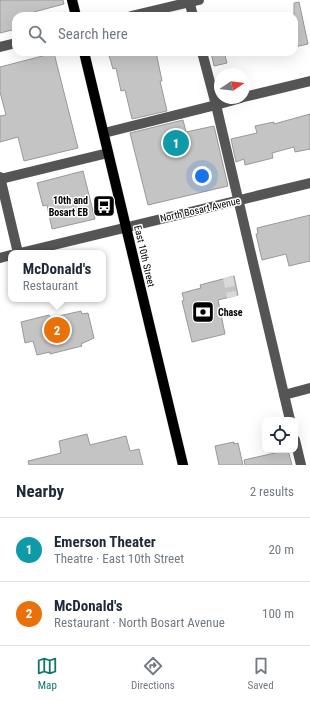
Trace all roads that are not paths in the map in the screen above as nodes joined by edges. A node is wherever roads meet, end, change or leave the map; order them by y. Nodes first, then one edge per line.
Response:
1 (72, 0) edge
2 (193, 1) edge
3 (75, 12) edge
4 (148, 12) edge
5 (193, 12) edge
6 (12, 44) edge
7 (0, 47) edge
8 (85, 56) edge
9 (203, 56) edge
10 (310, 81) edge
11 (250, 96) edge
12 (220, 104) edge
13 (216, 105) junction
14 (104, 133) junction
15 (108, 153) junction
16 (0, 178) edge
17 (310, 183) edge
18 (238, 200) junction
19 (126, 227) junction
20 (18, 250) edge
21 (31, 250) edge
22 (310, 388) edge
23 (284, 395) junction
24 (289, 417) edge
25 (298, 452) edge
26 (183, 465) edge
27 (301, 465) edge

1 - 3 main road
2 - 4 street
2 - 5 street
6 - 7 street
8 - 14 main road, East 10th Street
9 - 13 street
10 - 11 street
12 - 13 street
13 - 14 street
13 - 18 street
14 - 15 main road, East 10th Street
15 - 16 street
15 - 19 main road, East 10th Street
16 - 20 street
17 - 18 street, North Bosart Avenue
18 - 19 street, North Bosart Avenue
18 - 23 street
19 - 21 street, North Bosart Avenue
19 - 26 main road, East 10th Street
22 - 23 street
23 - 24 street
25 - 27 street

